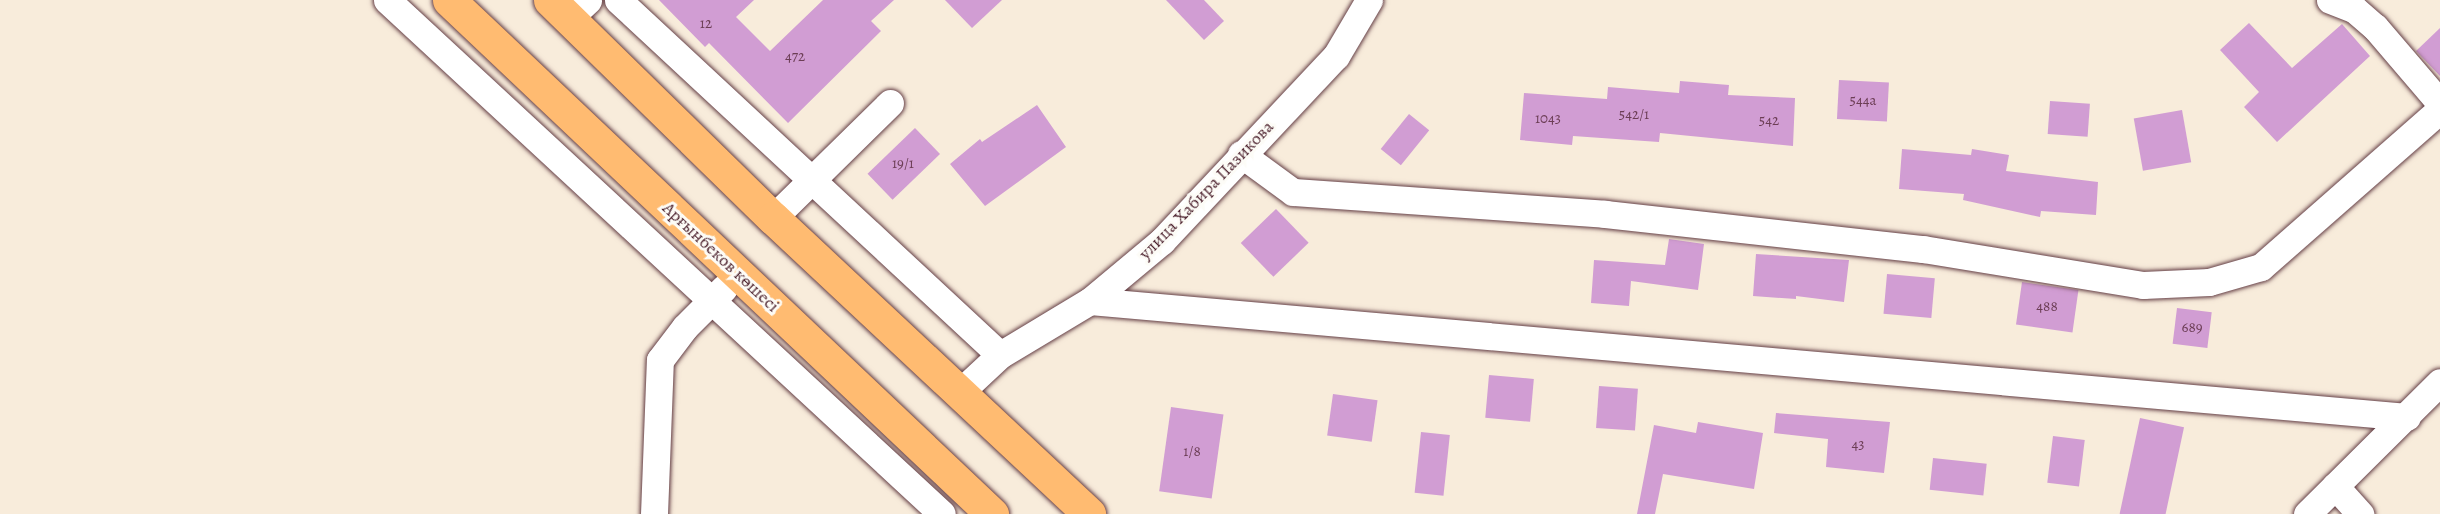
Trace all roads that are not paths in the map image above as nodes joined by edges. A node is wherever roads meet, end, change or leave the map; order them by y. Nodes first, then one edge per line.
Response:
1 (387, 0) edge
2 (449, 0) edge
3 (618, 0) edge
4 (1369, 0) edge
5 (2330, 0) edge
6 (569, 6) edge
7 (890, 103) dead end
8 (2440, 103) edge
9 (2440, 110) edge
10 (1241, 154) junction
11 (811, 181) junction
12 (773, 218) junction
13 (739, 274) junction
14 (712, 300) junction
15 (1090, 301) junction
16 (1000, 355) junction
17 (2440, 382) edge
18 (958, 394) junction
19 (2407, 417) junction
20 (2335, 486) junction
21 (654, 514) edge
22 (942, 514) edge
23 (992, 514) edge
24 (1089, 514) edge
25 (2307, 514) edge
26 (2361, 514) edge

1 - 14 street
2 - 13 main road, Арғынбеков көшесі
3 - 11 street
4 - 10 street, улица Хабира Пазикова
5 - 8 street
6 - 12 main road
7 - 11 street
9 - 10 street
10 - 15 street, улица Хабира Пазикова
11 - 12 street
11 - 16 street
12 - 18 main road
13 - 14 street
13 - 23 main road, Арғынбеков көшесі
14 - 21 street
14 - 22 street
15 - 16 street, улица Хабира Пазикова
15 - 19 street
16 - 18 street, улица Хабира Пазикова
17 - 19 street
18 - 24 main road
19 - 20 street
20 - 25 street
20 - 26 street

